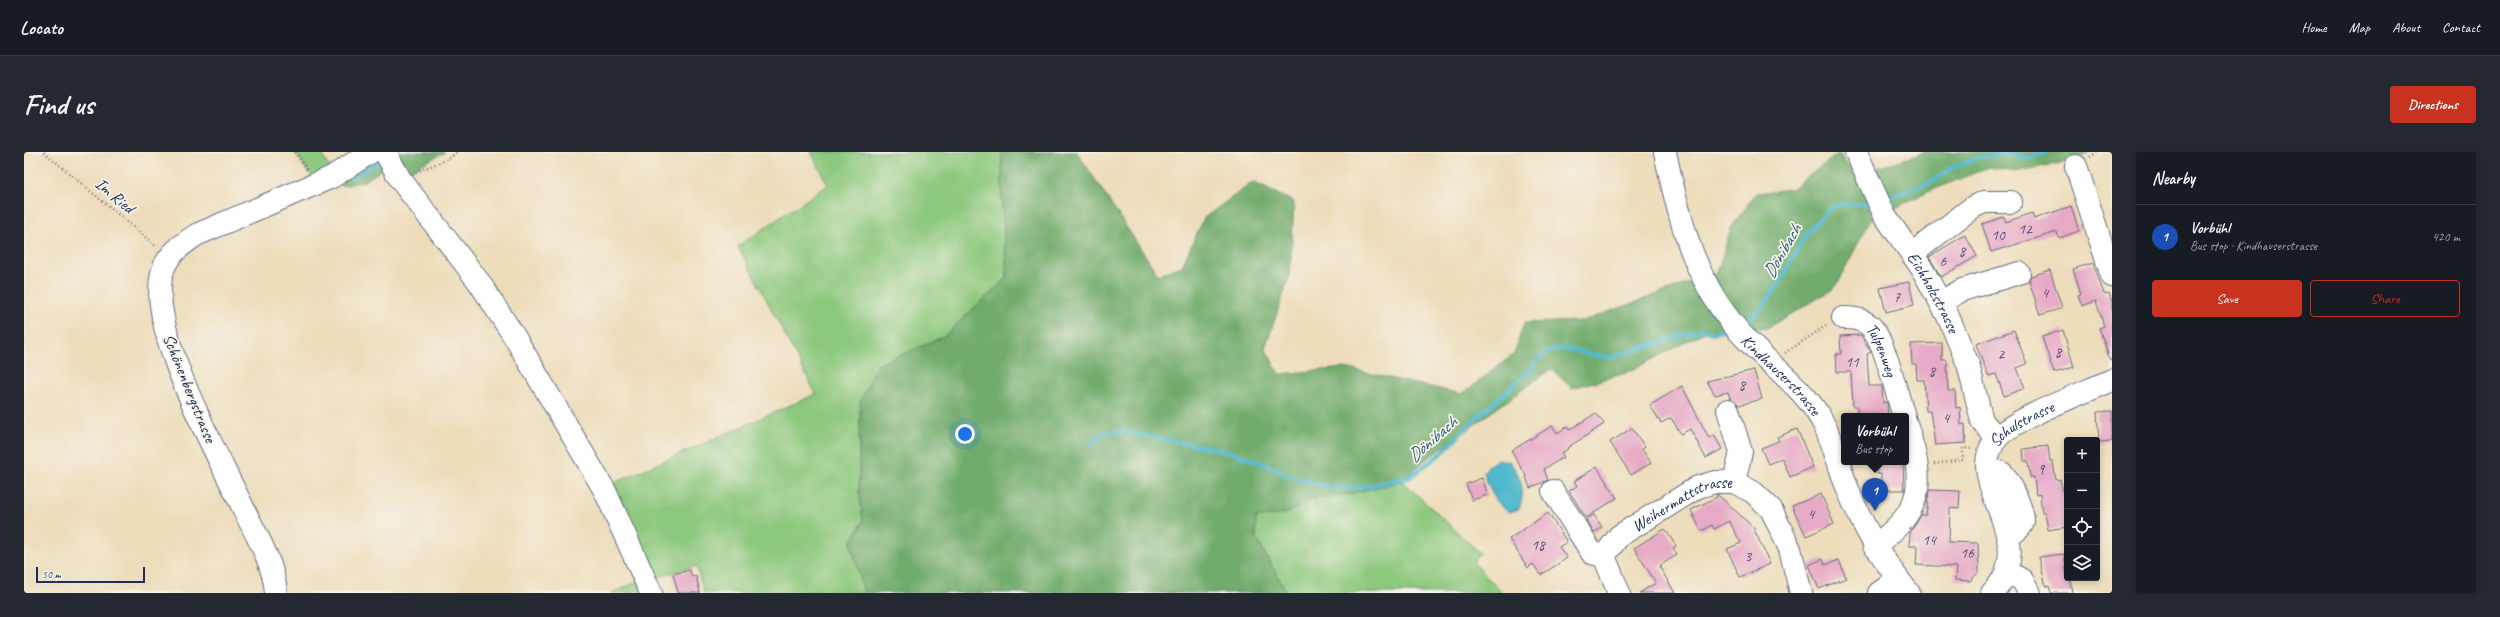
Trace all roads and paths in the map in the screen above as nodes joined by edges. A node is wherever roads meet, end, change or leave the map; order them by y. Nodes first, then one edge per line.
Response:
1 (44, 152) edge
2 (371, 152) edge
3 (385, 152) edge
4 (457, 152) edge
5 (1665, 152) edge
6 (1856, 152) edge
7 (2076, 166) dead end
8 (400, 179) junction
9 (2011, 202) dead end
10 (1912, 254) junction
11 (169, 258) junction
12 (2019, 273) dead end
13 (2112, 276) edge
14 (1941, 302) junction
15 (1843, 318) joint
16 (1772, 364) junction
17 (2112, 380) edge
18 (1728, 410) dead end
19 (1903, 413) edge
20 (1909, 434) edge
21 (1991, 454) junction
22 (1918, 465) junction
23 (1734, 482) junction
24 (1553, 491) dead end
25 (1874, 546) junction
26 (1604, 556) junction
27 (2008, 572) junction
28 (1904, 586) edge
29 (276, 593) edge
30 (650, 593) edge
31 (1619, 593) edge
32 (1801, 593) edge
33 (1879, 593) edge
34 (1992, 593) edge
35 (2030, 593) edge

1 - 11 path, Im Ried
2 - 11 street, Schönenbergstrasse
3 - 8 street
4 - 8 path
5 - 16 street, Kindhauserstrasse
6 - 10 street, Eichholzstrasse
7 - 13 street
8 - 30 street
9 - 10 street
10 - 14 street, Eichholzstrasse
11 - 29 street, Schönenbergstrasse
12 - 14 street
14 - 21 street, Eichholzstrasse
15 - 16 path, Tulpenweg
15 - 19 street, Tulpenweg
16 - 25 street, Kindhauserstrasse
17 - 21 street, Schulstrasse
18 - 23 street
20 - 22 street
21 - 22 path
21 - 27 street, Schulstrasse
22 - 25 street
23 - 26 street, Weihermattstrasse
23 - 32 street, Weihermattstrasse
24 - 26 street
25 - 28 street, Kindhauserstrasse
26 - 31 street
27 - 34 street, Schulstrasse
27 - 35 street
28 - 33 street

